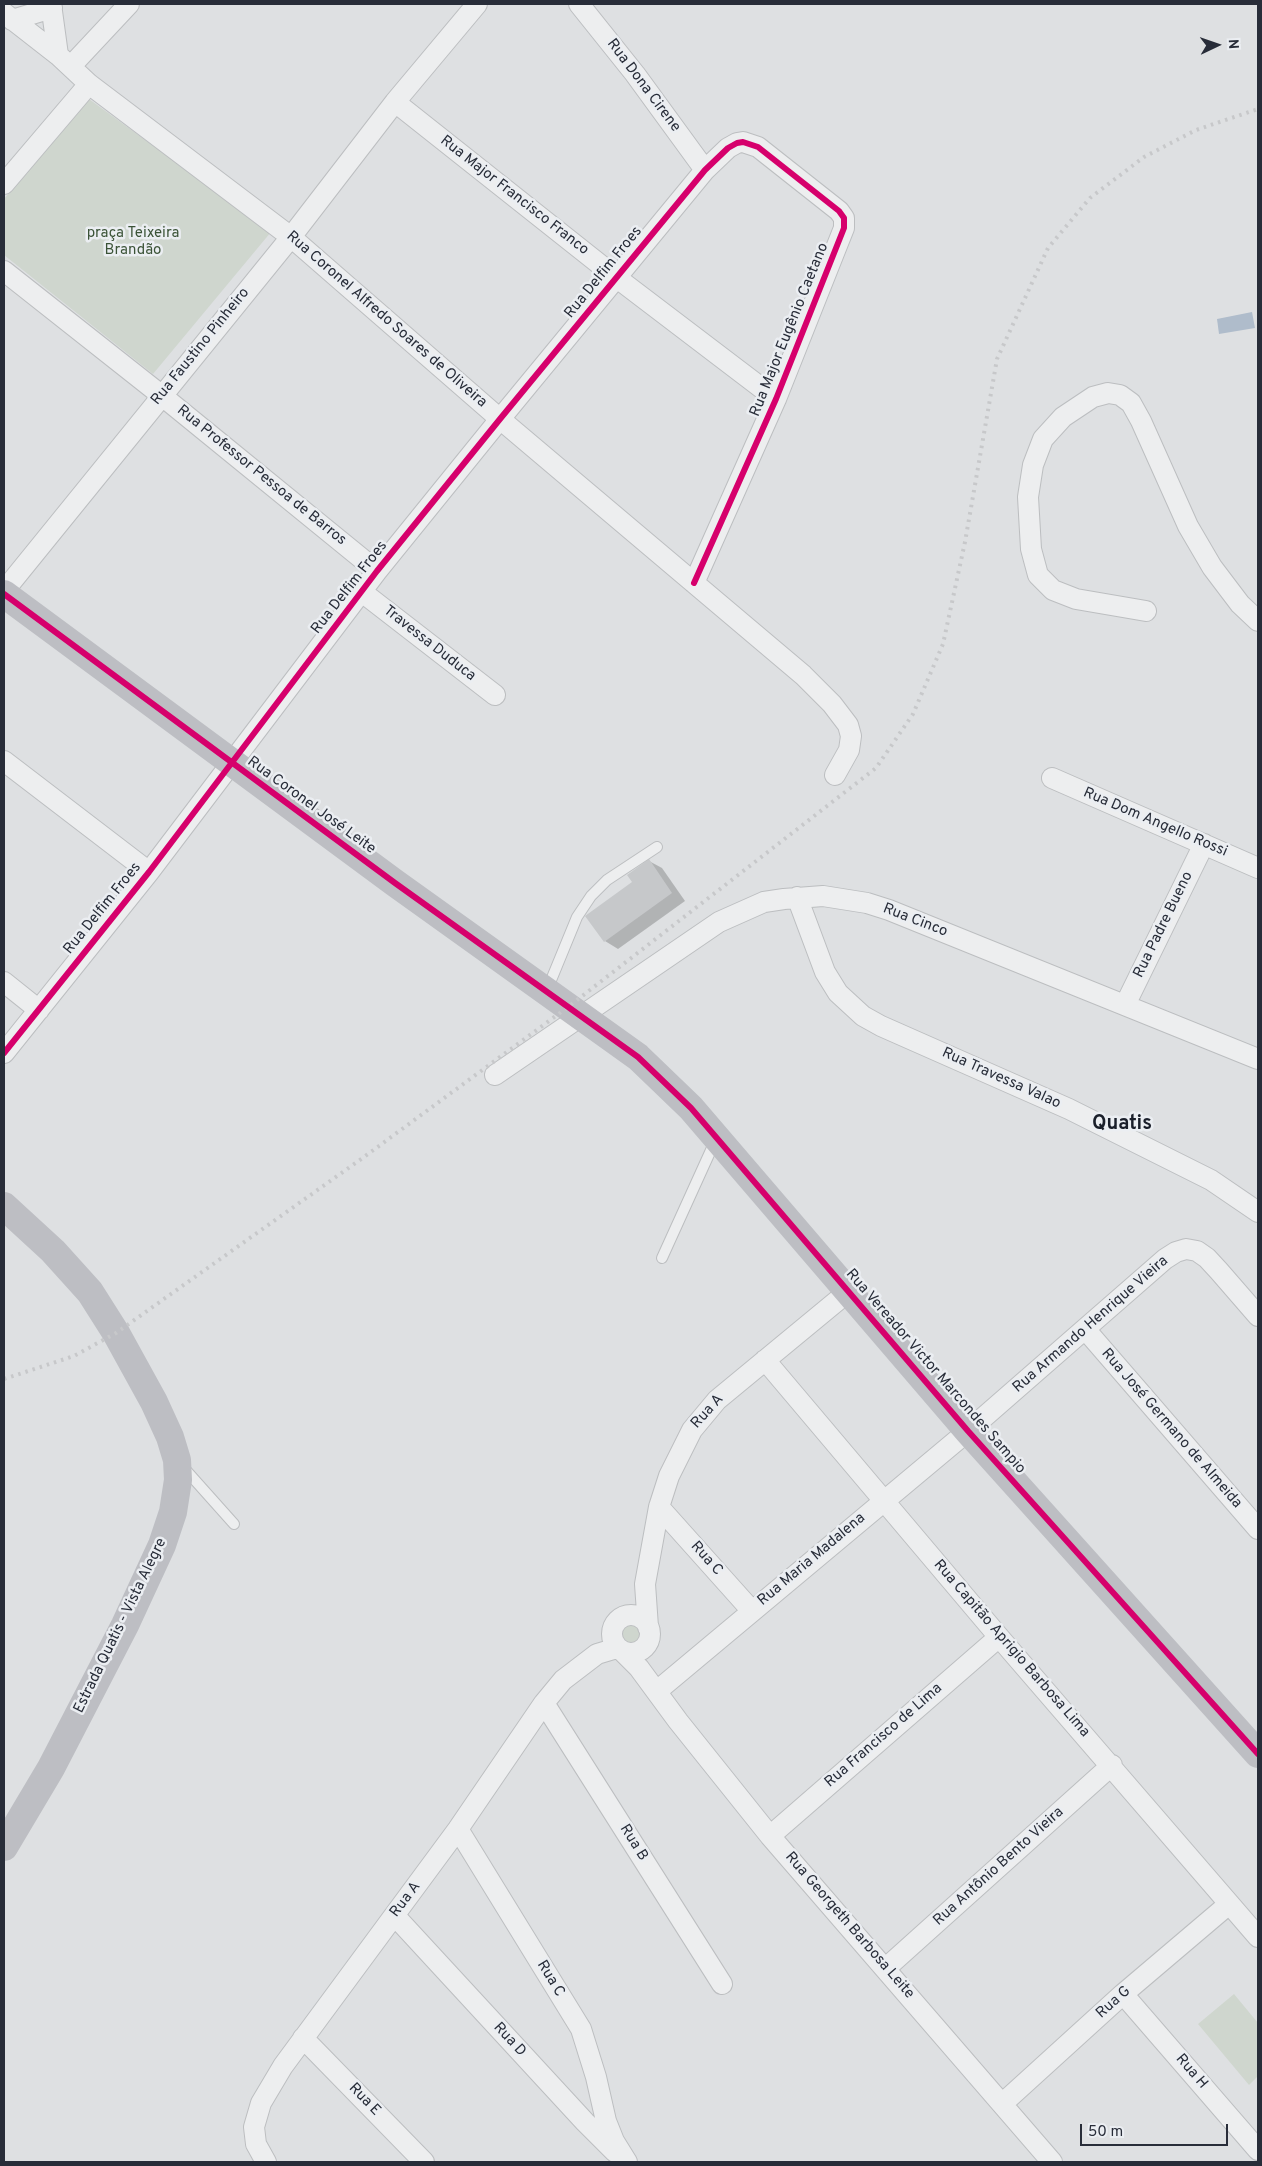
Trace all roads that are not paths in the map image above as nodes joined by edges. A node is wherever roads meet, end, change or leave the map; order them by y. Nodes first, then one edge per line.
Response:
1 (129, 4) edge
2 (477, 4) edge
3 (579, 4) edge
4 (52, 6) edge
5 (8, 16) edge
6 (65, 61) junction
7 (89, 84) junction
8 (395, 102) junction
9 (728, 148) joint
10 (705, 170) junction
11 (4, 184) edge
12 (291, 237) junction
13 (4, 271) edge
14 (616, 278) junction
15 (161, 395) junction
16 (776, 399) junction
17 (500, 419) junction
18 (377, 571) junction
19 (694, 583) junction
20 (4, 592) edge
21 (362, 592) junction
22 (1146, 611) dead end
23 (1258, 621) edge
24 (496, 695) dead end
25 (4, 761) edge
26 (231, 762) junction
27 (835, 775) dead end
28 (1052, 778) dead end
29 (1204, 844) junction
30 (657, 847) dead end
31 (1258, 868) edge
32 (149, 872) junction
33 (797, 897) junction
34 (4, 982) edge
35 (547, 991) junction
36 (1124, 1006) junction
37 (39, 1010) junction
38 (582, 1016) junction
39 (4, 1053) edge
40 (1258, 1059) edge
41 (495, 1075) dead end
42 (717, 1138) junction
43 (4, 1206) edge
44 (1258, 1212) edge
45 (662, 1258) dead end
46 (849, 1291) junction
47 (1258, 1316) edge
48 (1085, 1329) junction
49 (765, 1360) junction
50 (968, 1431) junction
51 (176, 1460) junction
52 (883, 1500) junction
53 (659, 1507) junction
54 (234, 1524) dead end
55 (1258, 1529) edge
56 (645, 1584) junction
57 (752, 1611) junction
58 (648, 1634) junction
59 (619, 1637) junction
60 (999, 1637) junction
61 (654, 1688) junction
62 (544, 1703) junction
63 (1258, 1754) edge
64 (1112, 1765) junction
65 (458, 1829) junction
66 (770, 1836) junction
67 (4, 1847) edge
68 (1229, 1904) junction
69 (394, 1916) junction
70 (1258, 1937) edge
71 (886, 1968) junction
72 (722, 1984) dead end
73 (1123, 1994) junction
74 (303, 2038) junction
75 (1002, 2104) junction
76 (614, 2141) joint
77 (1258, 2150) edge
78 (266, 2162) edge
79 (424, 2162) edge
80 (626, 2162) edge
81 (1052, 2162) edge

1 - 6 street
2 - 8 street, Rua Faustino Pinheiro
3 - 10 street, Rua Dona Cirene
4 - 5 street, Rua Coronel Alfredo Soares de Oliveira
4 - 6 street
5 - 6 street, Rua Coronel Alfredo Soares de Oliveira
6 - 7 street, Rua Coronel Alfredo Soares de Oliveira
7 - 11 street
7 - 12 street, Rua Coronel Alfredo Soares de Oliveira
8 - 12 street, Rua Faustino Pinheiro
8 - 14 street, Rua Major Francisco Franco
9 - 10 street, Rua Delfim Froes
9 - 16 street, Rua Major Eugênio Caetano
10 - 14 street, Rua Delfim Froes
12 - 15 street, Rua Faustino Pinheiro
12 - 17 street, Rua Coronel Alfredo Soares de Oliveira
13 - 15 street, Rua Professor Pessoa de Barros
14 - 16 street, Rua Major Francisco Franco
14 - 17 street, Rua Delfim Froes
15 - 18 street, Rua Professor Pessoa de Barros
15 - 20 street, Rua Faustino Pinheiro
16 - 19 street, Rua Major Eugênio Caetano
17 - 18 street, Rua Delfim Froes
17 - 19 street, Rua Coronel Alfredo Soares de Oliveira
18 - 21 street, Rua Delfim Froes
19 - 27 street, Rua Coronel Alfredo Soares de Oliveira
20 - 26 street, Rua Coronel José Leite
21 - 24 street, Travessa Duduca
21 - 26 street, Rua Delfim Froes
22 - 23 street
25 - 32 street
26 - 32 street, Rua Delfim Froes
26 - 35 street, Rua Coronel José Leite
28 - 29 street, Rua Dom Angello Rossi
29 - 31 street, Rua Dom Angello Rossi
29 - 36 street, Rua Padre Bueno
30 - 35 lane
32 - 37 street, Rua Delfim Froes
33 - 36 street, Rua Cinco
33 - 38 street, Rua Cinco
33 - 44 street, Rua Travessa Valao
34 - 37 street
35 - 38 street, Rua Coronel José Leite
36 - 40 street, Rua Cinco
37 - 39 street, Rua Delfim Froes
38 - 41 street, Rua Cinco
38 - 42 street, Rua Vereador Victor Marcondes Sampio
42 - 45 lane
42 - 46 street, Rua Vereador Victor Marcondes Sampio
43 - 51 street, Estrada Quatis - Vista Alegre
46 - 49 street, Rua A
46 - 50 street, Rua Vereador Victor Marcondes Sampio
47 - 48 street, Rua Armando Henrique Vieira
48 - 50 street, Rua Armando Henrique Vieira
48 - 55 street, Rua José Germano de Almeida
49 - 52 street, Rua Capitão Aprigio Barbosa Lima
49 - 53 street, Rua A
50 - 52 street, Rua Maria Madalena
50 - 63 street, Rua Vereador Victor Marcondes Sampio
51 - 54 lane
51 - 67 street, Estrada Quatis - Vista Alegre
52 - 57 street, Rua Maria Madalena
52 - 60 street, Rua Capitão Aprigio Barbosa Lima
53 - 56 street, Rua A
53 - 57 street, Rua C
56 - 58 street
56 - 59 street, Rua A
57 - 61 street, Rua Maria Madalena
58 - 59 street
58 - 59 street
58 - 61 street
59 - 61 street, Rua Georgeth Barbosa Leite
59 - 62 street, Rua A
60 - 64 street, Rua Capitão Aprigio Barbosa Lima
60 - 66 street, Rua Francisco de Lima
61 - 66 street, Rua Georgeth Barbosa Leite
62 - 65 street, Rua A
62 - 72 street, Rua B
64 - 68 street, Rua Capitão Aprigio Barbosa Lima
64 - 71 street, Rua Antônio Bento Vieira
65 - 69 street, Rua A
65 - 76 street, Rua C
66 - 71 street, Rua Georgeth Barbosa Leite
68 - 70 street, Rua Capitão Aprigio Barbosa Lima
68 - 73 street, Rua G
69 - 74 street, Rua A
69 - 80 street, Rua D
71 - 75 street, Rua Georgeth Barbosa Leite
73 - 75 street, Rua G
73 - 77 street, Rua H
74 - 78 street, Rua A
74 - 79 street, Rua E
75 - 81 street, Rua Georgeth Barbosa Leite
76 - 80 street, Rua D

